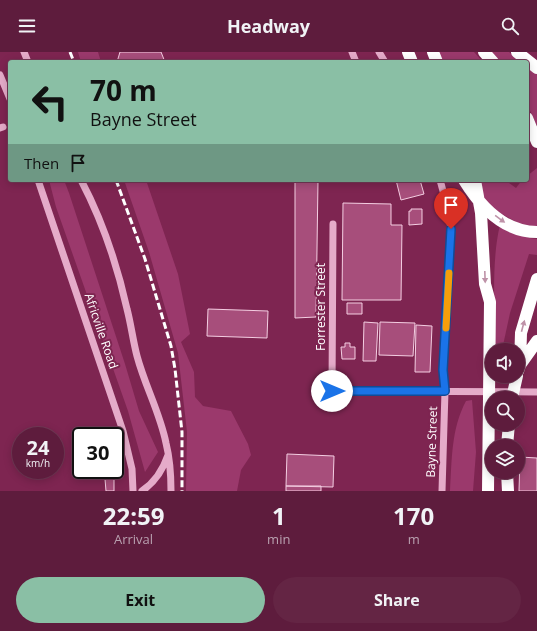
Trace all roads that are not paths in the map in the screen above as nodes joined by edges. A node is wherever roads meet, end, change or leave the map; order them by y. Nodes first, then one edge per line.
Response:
1 (484, 52) edge
2 (517, 52) edge
3 (491, 60) edge
4 (527, 60) edge
5 (529, 62) edge
6 (537, 68) edge
7 (0, 75) edge
8 (8, 94) edge
9 (529, 122) edge
10 (536, 138) edge
11 (39, 182) edge
12 (82, 182) edge
13 (441, 182) edge
14 (465, 182) edge
15 (475, 182) edge
16 (333, 224) dead end
17 (537, 232) edge
18 (537, 279) edge
19 (537, 341) edge
20 (520, 343) edge
21 (525, 359) edge
22 (445, 391) junction
23 (537, 392) edge
24 (168, 453) junction
25 (508, 479) edge
26 (133, 491) edge
27 (142, 491) edge
28 (171, 491) edge
29 (442, 491) edge
30 (488, 491) edge
31 (508, 491) edge

1 - 3 highway
2 - 4 highway
5 - 6 highway
7 - 8 street
9 - 10 highway
11 - 26 street, Africville Road
12 - 24 street
13 - 22 street, Bayne Street
14 -> 17 highway
15 -> 30 highway
16 - 22 street, Forrester Street
20 -> 18 highway
19 - 21 highway
22 - 23 street
22 - 29 street, Bayne Street
24 - 27 street
24 - 28 street
25 - 31 highway

